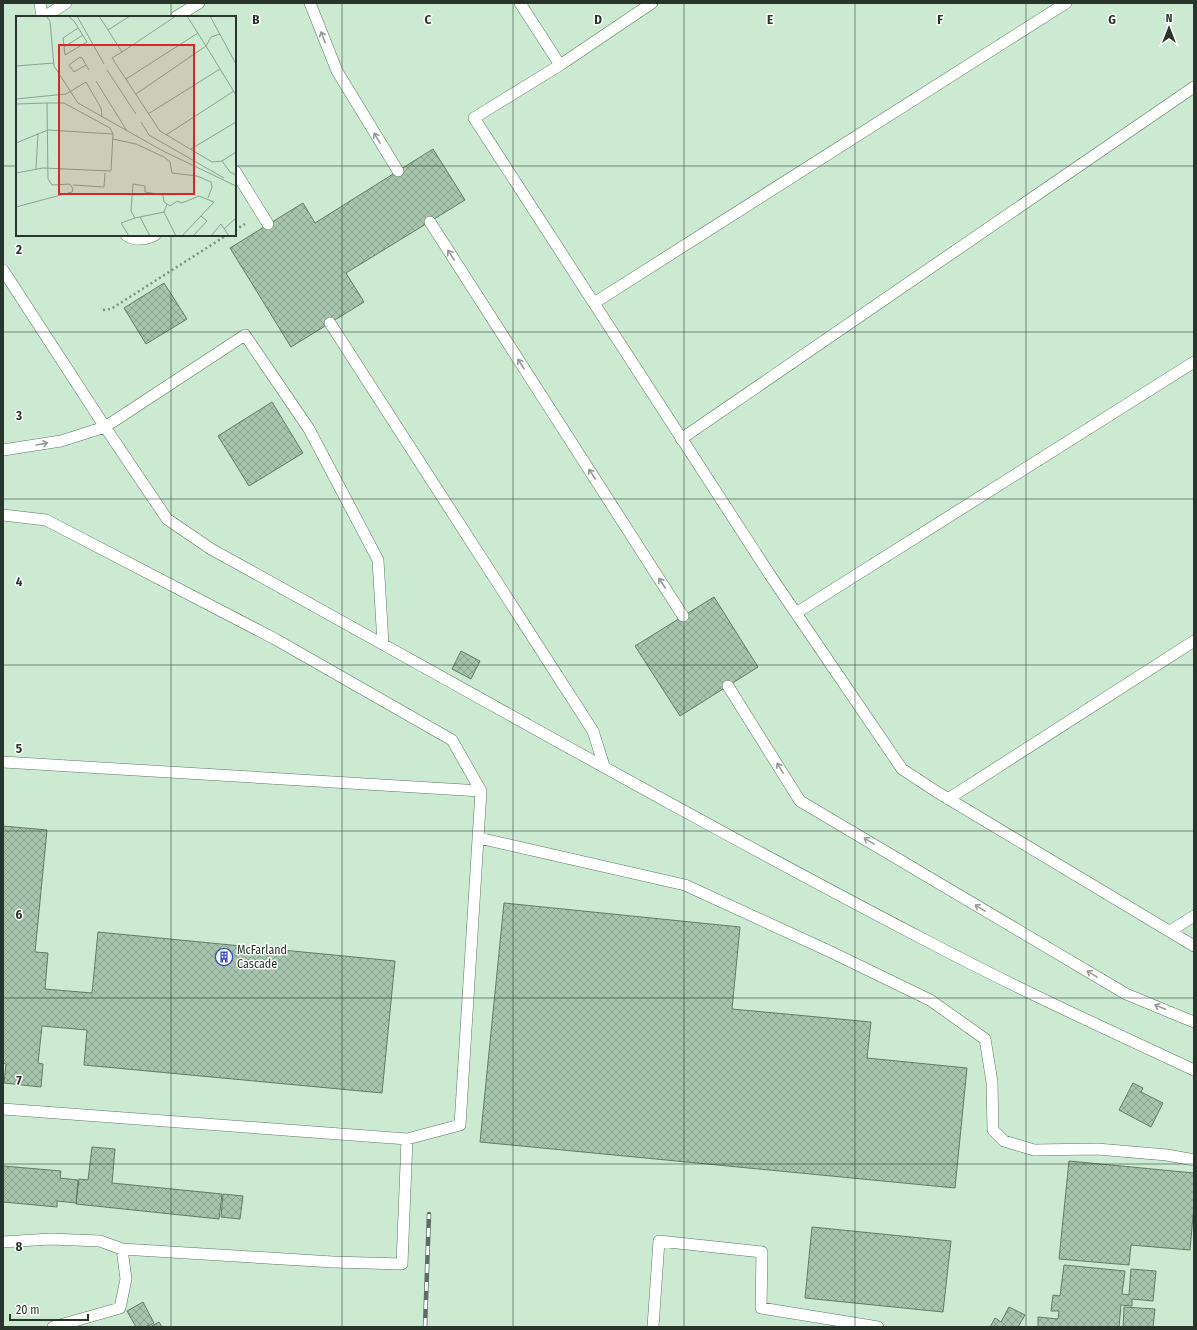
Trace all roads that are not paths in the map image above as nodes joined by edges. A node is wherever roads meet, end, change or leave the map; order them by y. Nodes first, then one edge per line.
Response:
1 (40, 3) edge
2 (66, 3) edge
3 (199, 3) edge
4 (310, 3) edge
5 (520, 3) edge
6 (652, 3) edge
7 (1066, 3) edge
8 (43, 16) edge
9 (45, 16) edge
10 (178, 16) edge
11 (560, 65) junction
12 (1194, 87) edge
13 (398, 171) dead end
14 (238, 183) edge
15 (430, 222) dead end
16 (268, 224) dead end
17 (127, 236) edge
18 (154, 236) edge
19 (3, 270) edge
20 (594, 303) junction
21 (330, 323) dead end
22 (1194, 362) edge
23 (105, 427) junction
24 (681, 439) junction
25 (3, 450) edge
26 (3, 515) edge
27 (796, 613) junction
28 (683, 616) dead end
29 (1194, 641) edge
30 (383, 644) junction
31 (728, 686) dead end
32 (3, 762) edge
33 (604, 766) junction
34 (480, 791) junction
35 (948, 799) junction
36 (479, 838) junction
37 (1194, 916) edge
38 (1170, 931) junction
39 (1194, 946) edge
40 (1194, 1022) edge
41 (1194, 1070) edge
42 (3, 1109) edge
43 (407, 1139) junction
44 (1194, 1160) edge
45 (3, 1242) edge
46 (122, 1248) junction
47 (53, 1327) edge
48 (653, 1327) edge
49 (878, 1327) edge

1 - 8 lane
2 - 9 lane
3 - 10 lane
13 -> 4 lane
5 - 11 lane
6 - 11 lane
7 - 20 lane
11 - 20 lane
12 - 24 lane
14 - 16 lane
28 -> 15 lane
17 - 18 lane
19 - 23 lane
20 - 24 lane
21 - 33 lane
22 - 27 lane
25 -> 23 lane
23 - 30 lane
23 - 30 lane
24 - 27 lane
26 - 34 lane
27 - 35 lane
29 - 35 lane
30 - 33 lane
40 -> 31 lane
32 - 34 lane
33 - 41 lane
34 - 36 lane
35 - 38 lane
36 - 43 lane
36 - 44 lane
37 - 38 lane
38 - 39 lane
42 - 43 lane
43 - 46 lane
45 - 46 lane
46 - 47 lane
48 - 49 lane

